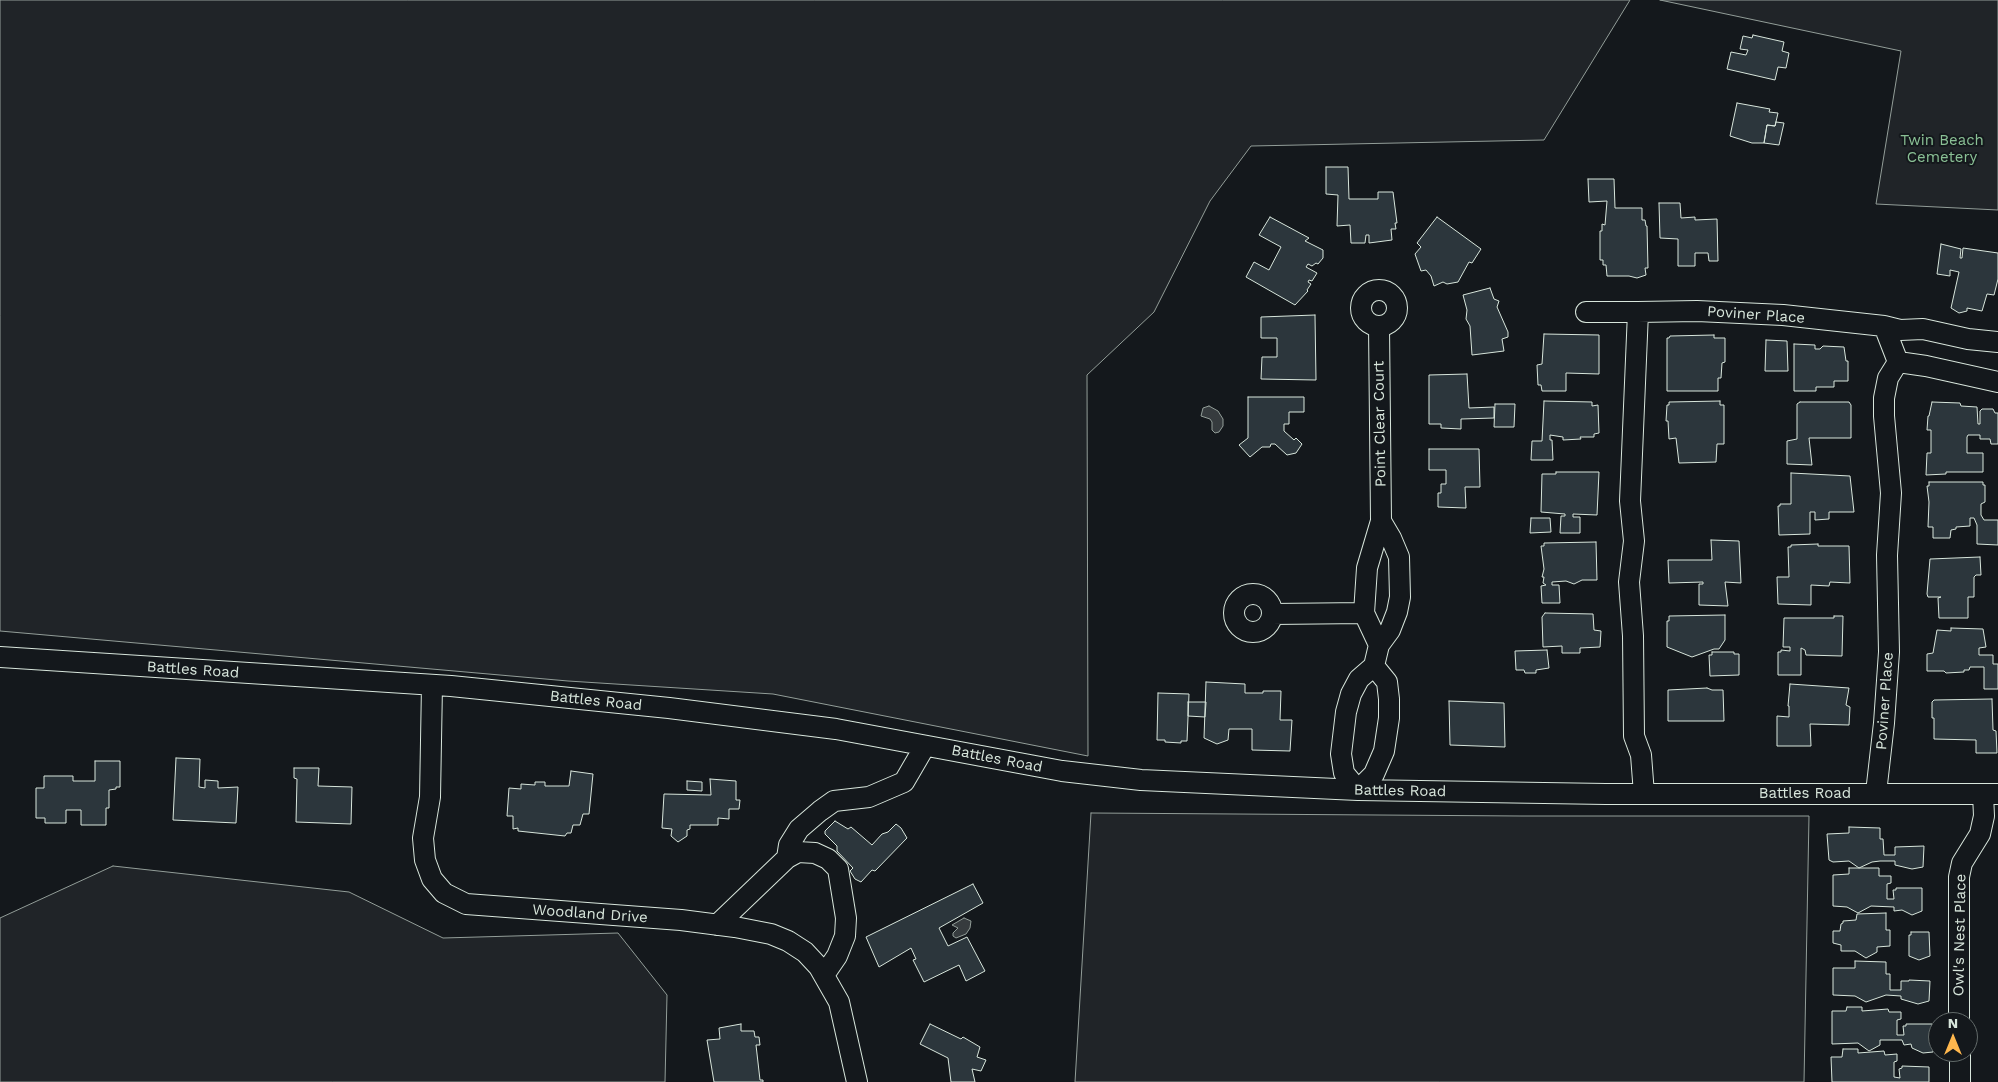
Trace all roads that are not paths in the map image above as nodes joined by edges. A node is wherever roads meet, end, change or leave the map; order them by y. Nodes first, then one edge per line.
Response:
1 (1586, 312) dead end
2 (1638, 312) junction
3 (1379, 326) dead end
4 (1884, 326) junction
5 (1998, 342) edge
6 (1898, 362) junction
7 (1998, 382) edge
8 (1381, 522) junction
9 (1364, 613) junction
10 (1272, 614) dead end
11 (1379, 645) junction
12 (0, 657) edge
13 (1374, 666) junction
14 (432, 685) junction
15 (925, 746) junction
16 (1358, 790) junction
17 (1644, 794) junction
18 (1876, 794) junction
19 (1991, 794) edge
20 (787, 858) junction
21 (717, 925) junction
22 (824, 975) junction
23 (1960, 1012) edge
24 (1960, 1062) edge
25 (857, 1082) edge
26 (1960, 1082) edge

1 - 2 street, Poviner Place
2 - 4 street, Poviner Place
2 - 17 street
3 - 8 street, Point Clear Court
4 - 5 street, Poviner Place
4 - 6 street
6 - 7 street
6 - 18 street, Poviner Place
8 - 9 street, Point Clear Court
8 - 11 street, Point Clear Court
9 - 10 street
9 - 11 street, Point Clear Court
11 - 13 street, Point Clear Court
12 - 14 street, Battles Road
13 - 16 street
13 - 16 street
14 - 15 street, Battles Road
14 - 21 street, Woodland Drive
15 - 16 street, Battles Road
15 - 20 street
16 - 17 street, Battles Road
17 - 18 street, Battles Road
18 - 19 street, Battles Road
19 - 23 street, Owl's Nest Place
20 - 21 street
20 - 22 street
21 - 22 street, Woodland Drive
22 - 25 street, Woodland Drive
24 - 26 street

